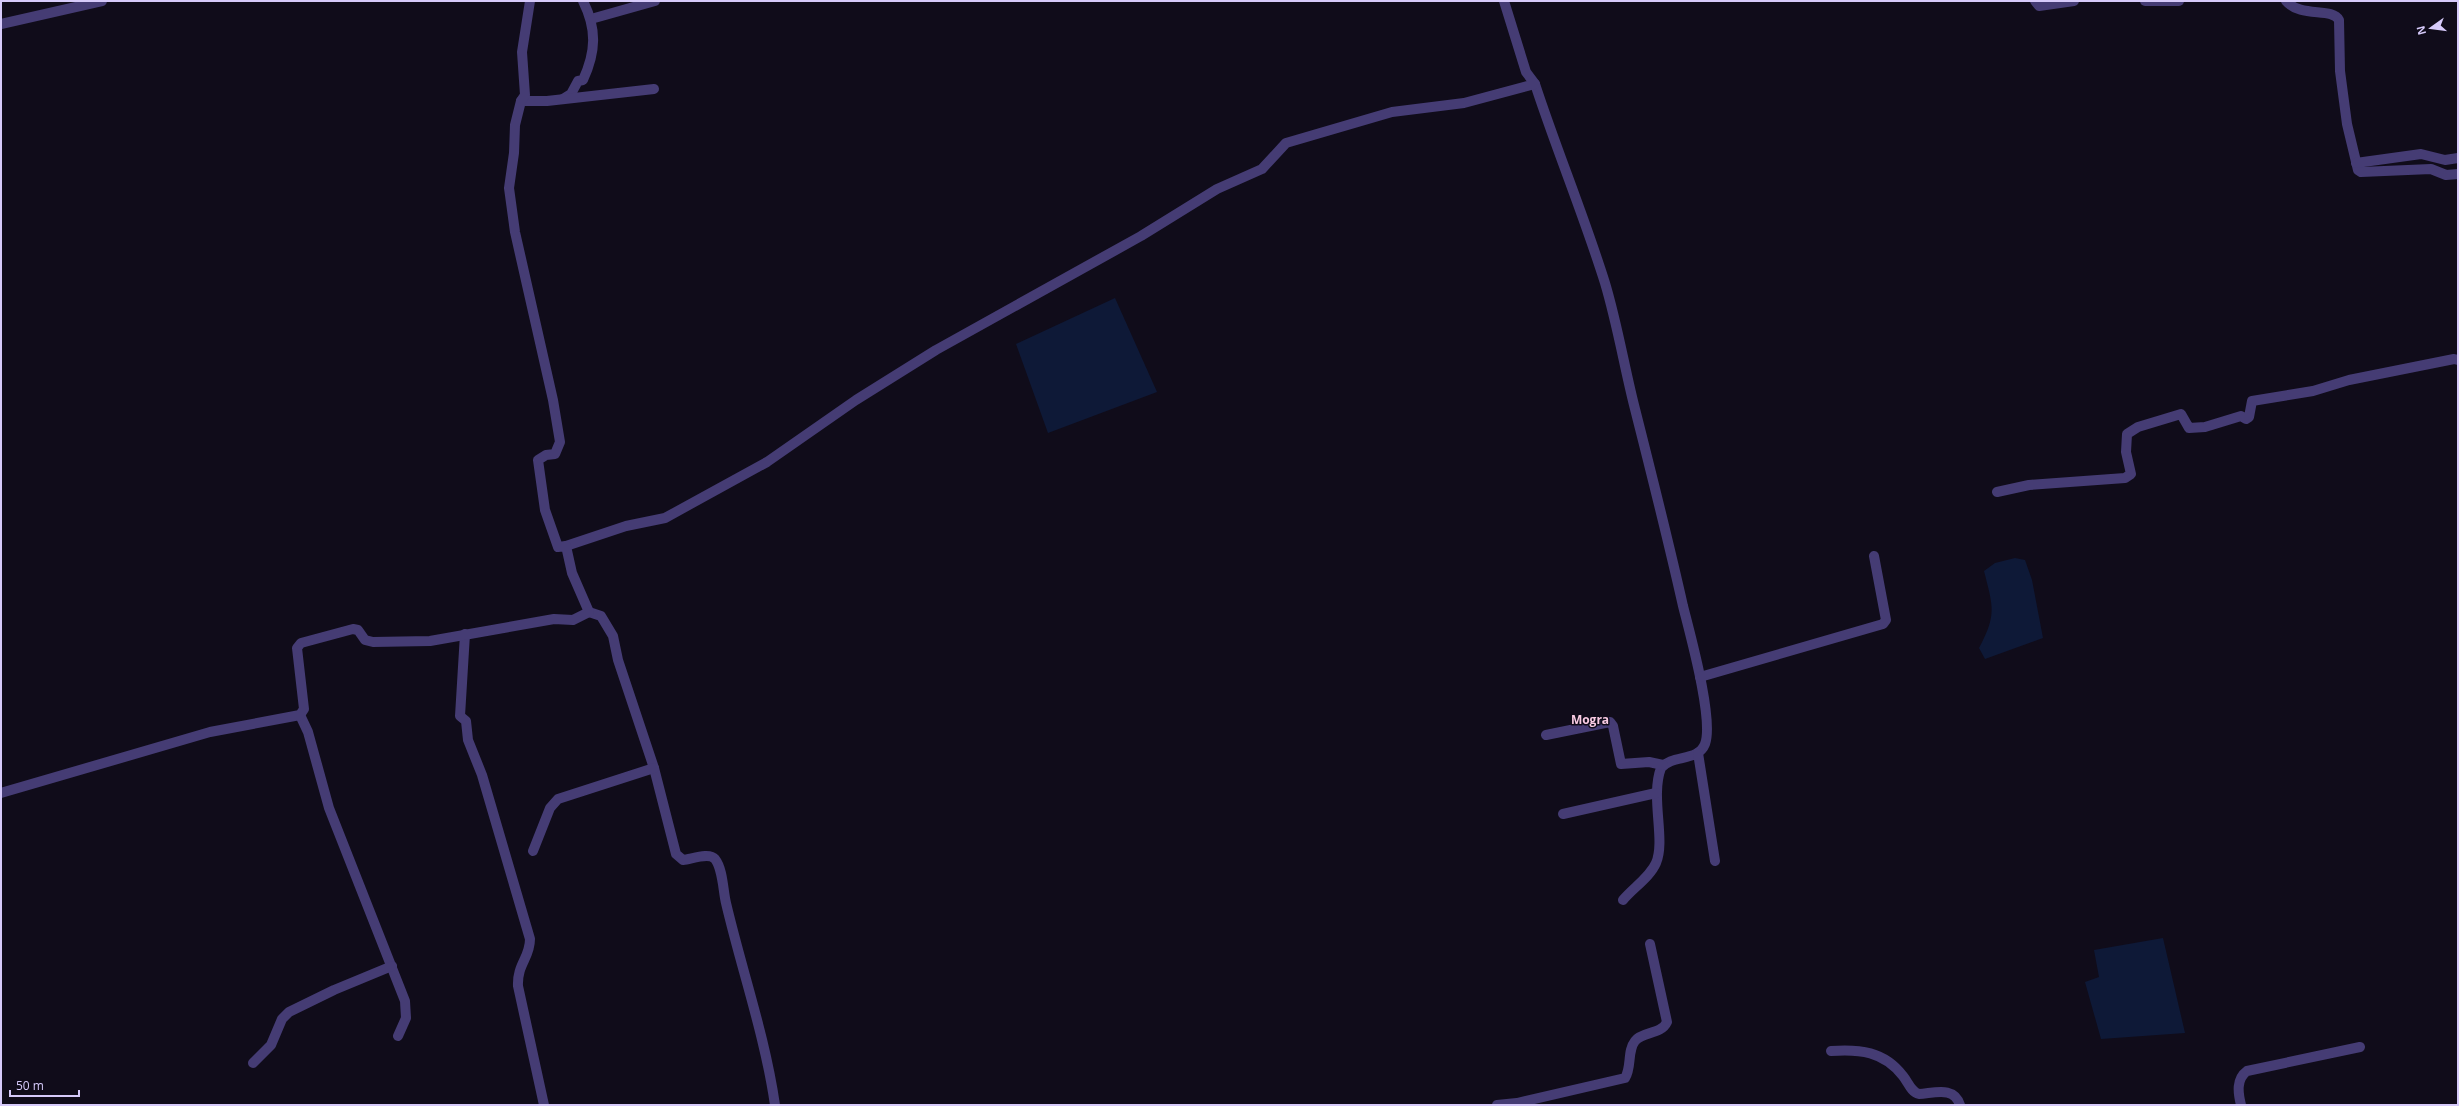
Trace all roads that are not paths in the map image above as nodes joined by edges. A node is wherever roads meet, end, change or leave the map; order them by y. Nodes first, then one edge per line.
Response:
1 (102, 1) edge
2 (530, 1) edge
3 (583, 1) edge
4 (655, 1) edge
5 (1504, 1) edge
6 (2036, 1) edge
7 (2074, 1) edge
8 (2145, 1) edge
9 (2179, 1) edge
10 (2286, 1) edge
11 (591, 19) junction
12 (1, 24) edge
13 (1535, 84) junction
14 (654, 89) dead end
15 (563, 98) junction
16 (521, 101) junction
17 (2458, 158) edge
18 (2356, 163) junction
19 (2458, 174) edge
20 (2458, 360) edge
21 (1997, 492) dead end
22 (566, 546) junction
23 (1874, 556) dead end
24 (589, 612) junction
25 (466, 634) junction
26 (1700, 677) junction
27 (300, 715) junction
28 (1546, 735) dead end
29 (1698, 753) junction
30 (1664, 765) junction
31 (654, 768) junction
32 (1, 793) edge
33 (1656, 793) junction
34 (1563, 814) dead end
35 (533, 851) dead end
36 (1714, 861) dead end
37 (1623, 900) dead end
38 (1650, 944) dead end
39 (392, 966) junction
40 (398, 1036) dead end
41 (2360, 1048) dead end
42 (1831, 1051) dead end
43 (253, 1063) dead end
44 (544, 1105) edge
45 (775, 1105) edge
46 (1498, 1105) edge
47 (1960, 1105) edge
48 (2241, 1105) edge

1 - 12 street
2 - 16 street
3 - 11 street
4 - 11 street
5 - 13 street
6 - 7 street
8 - 9 street
10 - 18 street
11 - 15 street
13 - 22 street
13 - 26 street
14 - 15 street
15 - 16 street
16 - 22 street
17 - 18 street
18 - 19 street
20 - 21 street
22 - 24 street
23 - 26 street
24 - 25 street
24 - 31 street
25 - 27 street
25 - 44 street
26 - 29 street
27 - 32 street
27 - 39 street
28 - 30 street
29 - 30 street
29 - 36 street
30 - 33 street
31 - 35 street
31 - 45 street
33 - 34 street
33 - 37 street
38 - 46 street
39 - 40 street
39 - 43 street
41 - 48 street
42 - 47 street

